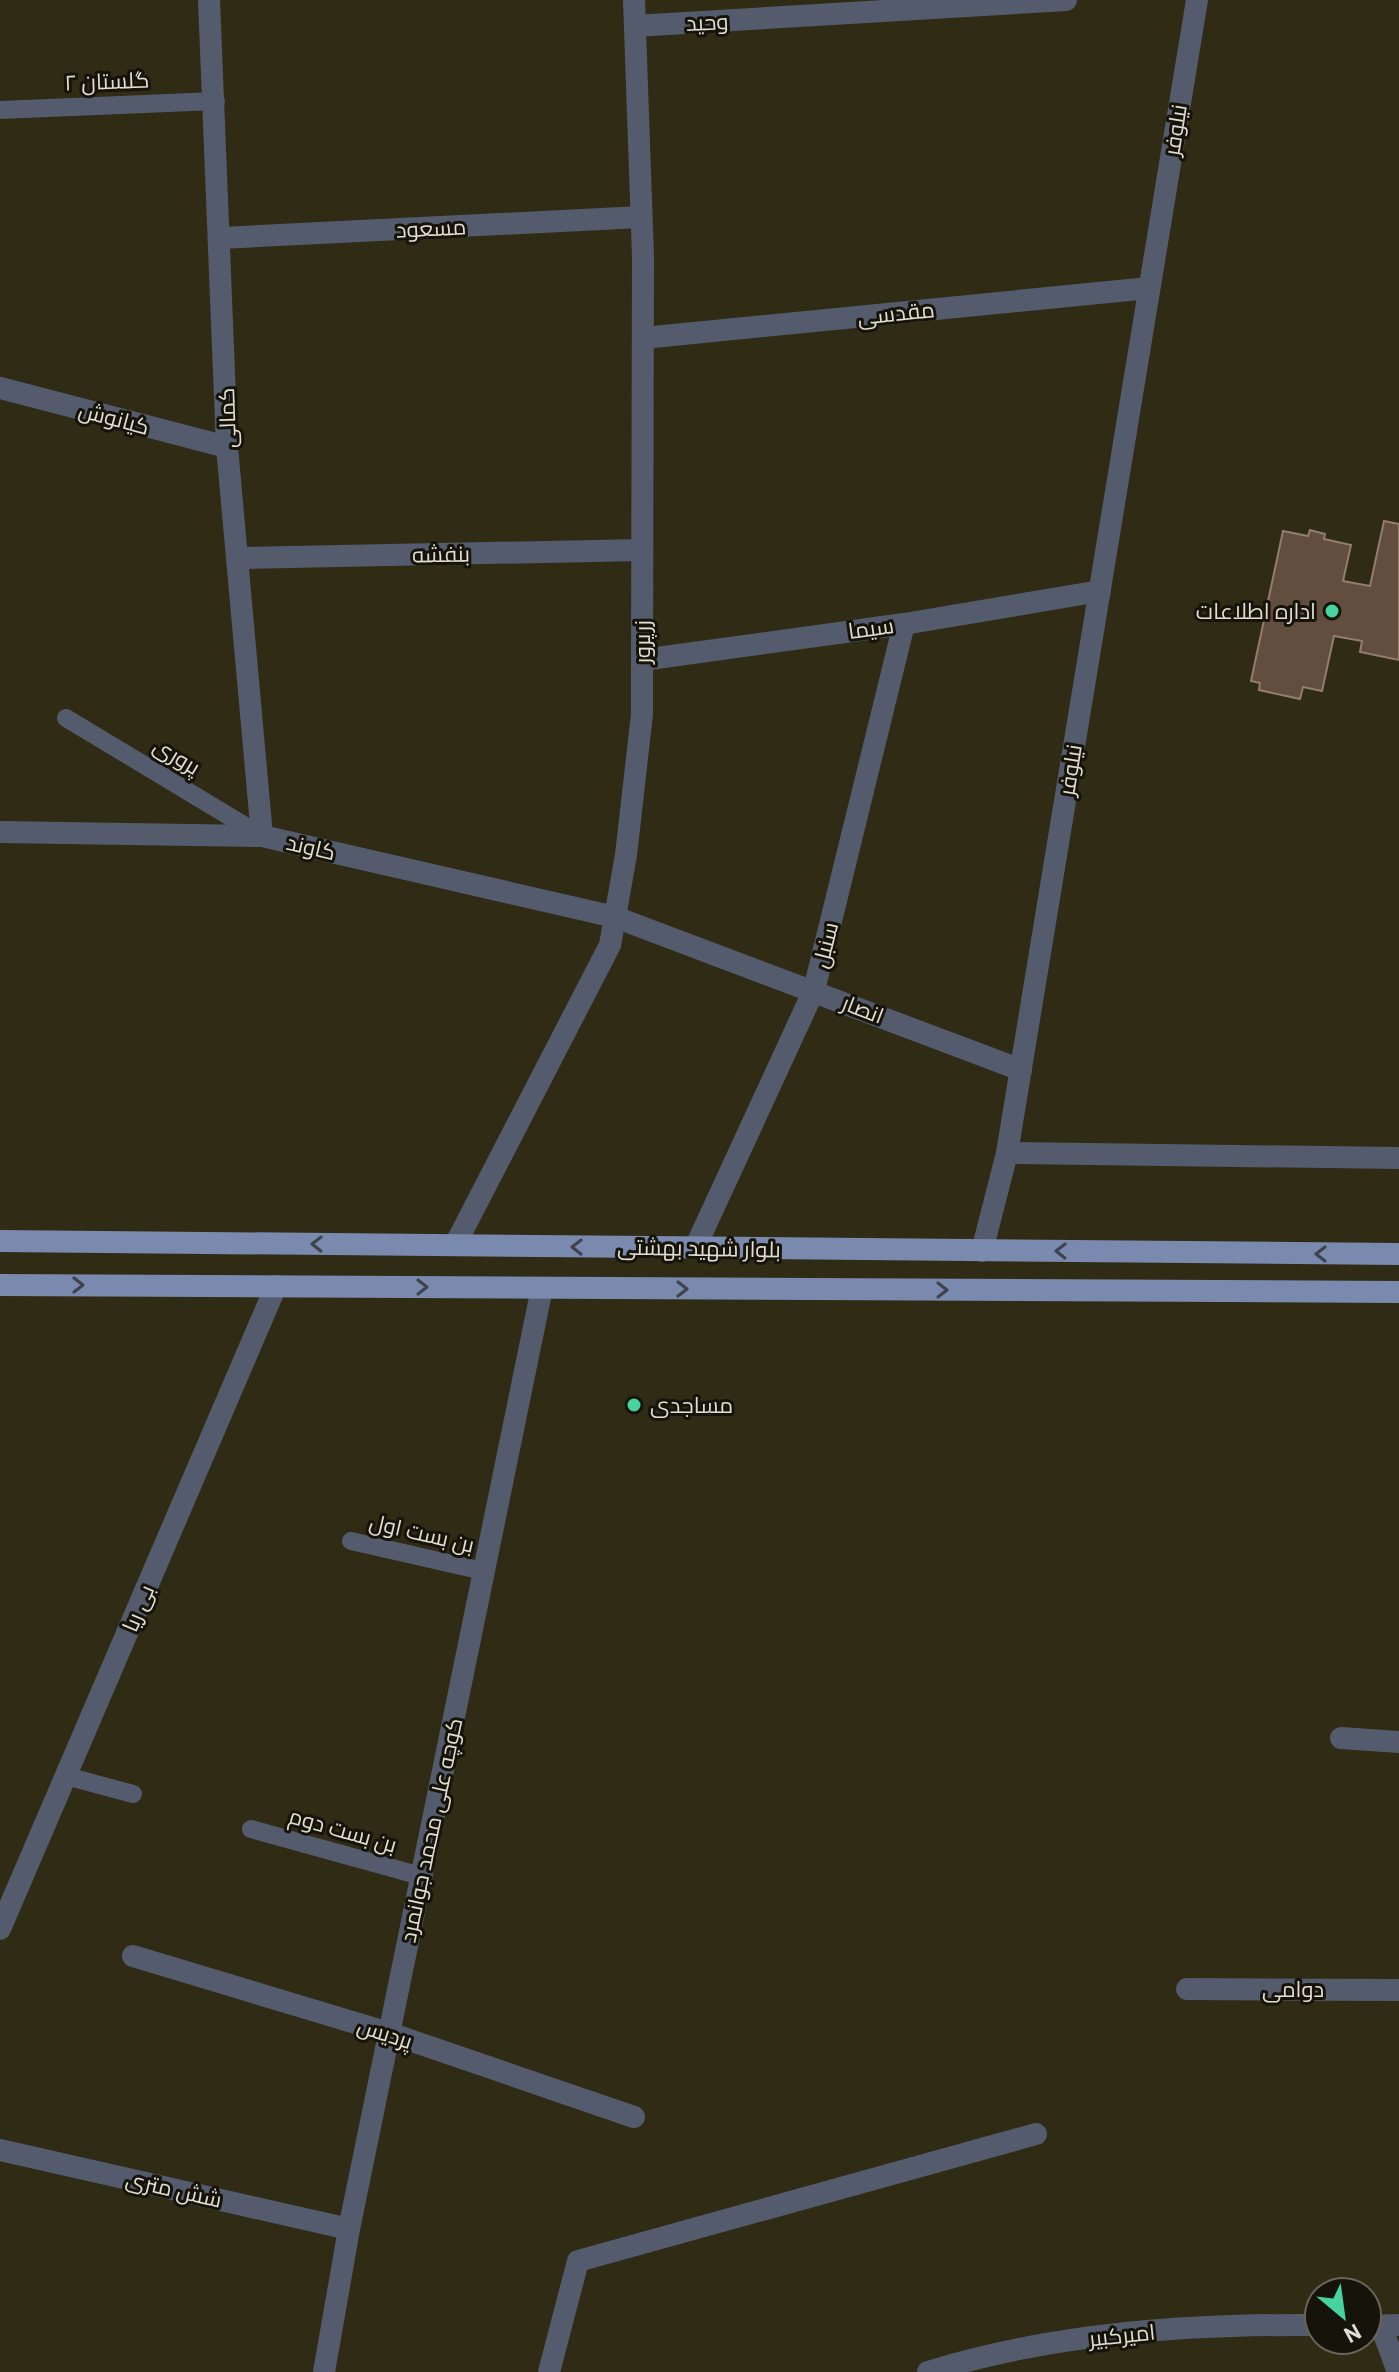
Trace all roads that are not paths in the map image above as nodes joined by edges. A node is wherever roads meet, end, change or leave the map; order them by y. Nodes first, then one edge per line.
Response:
1 (209, 0) edge
2 (634, 0) edge
3 (1066, 0) edge
4 (1197, 0) edge
5 (635, 26) junction
6 (216, 101) junction
7 (0, 110) edge
8 (641, 217) junction
9 (221, 238) junction
10 (1149, 288) junction
11 (643, 338) junction
12 (0, 388) edge
13 (227, 447) junction
14 (642, 550) junction
15 (239, 558) junction
16 (1100, 591) junction
17 (904, 624) junction
18 (642, 660) junction
19 (66, 718) dead end
20 (0, 832) edge
21 (262, 836) junction
22 (615, 917) junction
23 (814, 990) junction
24 (1021, 1070) junction
25 (1007, 1153) junction
26 (1399, 1158) edge
27 (0, 1241) edge
28 (455, 1245) junction
29 (695, 1248) junction
30 (982, 1251) junction
31 (1399, 1254) edge
32 (0, 1285) edge
33 (276, 1286) junction
34 (542, 1288) junction
35 (1399, 1292) edge
36 (351, 1541) dead end
37 (483, 1571) junction
38 (1341, 1738) dead end
39 (1399, 1742) edge
40 (66, 1776) junction
41 (133, 1794) dead end
42 (251, 1829) dead end
43 (421, 1876) junction
44 (6, 1902) edge
45 (0, 1929) edge
46 (133, 1956) dead end
47 (1187, 1989) dead end
48 (1399, 1990) edge
49 (389, 2033) junction
50 (634, 2117) dead end
51 (1036, 2134) dead end
52 (0, 2150) edge
53 (349, 2229) junction
54 (1303, 2325) edge
55 (1383, 2328) edge
56 (960, 2367) edge
57 (324, 2372) edge
58 (549, 2372) edge
59 (928, 2372) edge
60 (1398, 2372) edge

1 - 6 street, کمالی
2 - 5 street, زرپرور
3 - 5 street, وحید
4 - 10 street, نیلوفر
5 - 8 street, زرپرور
6 - 7 lane, گلستان ۲
6 - 9 street, کمالی
8 - 9 street, مسعود
8 - 11 street, زرپرور
9 - 13 street, کمالی
10 - 11 street, مقدسی
10 - 16 street, نیلوفر
11 - 14 street, زرپرور
12 - 13 street, کیانوش
13 - 15 street, کمالی
14 - 15 street, بنفشه
14 - 18 street, زرپرور
15 - 21 street, کمالی
16 - 17 street, سیما
16 - 24 street, نیلوفر
17 - 18 street, سیما
17 - 23 street, سنبل
18 - 22 street, زرپرور
19 - 21 lane, پروری
20 - 21 street, کاوند
21 - 22 street, کاوند
22 - 23 street, انصار
22 - 28 street, زرپرور
23 - 24 street, انصار
23 - 29 street, سنبل
24 - 25 street, نیلوفر
25 - 26 street
25 - 30 street, نیلوفر
28 -> 27 main road, بلوار شهید بهشتی
29 -> 28 main road, بلوار شهید بهشتی
29 - 30 main road, بلوار شهید بهشتی
31 -> 30 main road, بلوار شهید بهشتی
32 -> 33 main road, بلوار شهید بهشتی
33 -> 34 main road, بلوار شهید بهشتی
33 - 40 street, بی ریا
34 -> 35 main road, بلوار شهید بهشتی
34 - 37 street, کوچه علی محمد جوانمرد
36 - 37 lane, بن بست اول
37 - 43 street, کوچه علی محمد جوانمرد
38 - 39 street
40 - 41 lane
40 - 44 street, بی ریا
42 - 43 lane, بن بست دوم
43 - 49 street, کوچه علی محمد جوانمرد
44 - 45 street, بی ریا
46 - 49 street, پردیس
47 - 48 street, دوامی
49 - 50 street, پردیس
49 - 53 street, کوچه علی محمد جوانمرد
51 - 58 street
52 - 53 street, شش متری
53 - 57 street, کوچه علی محمد جوانمرد
54 - 56 street, امیرکبیر
55 - 60 street
56 - 59 street, امیرکبیر

